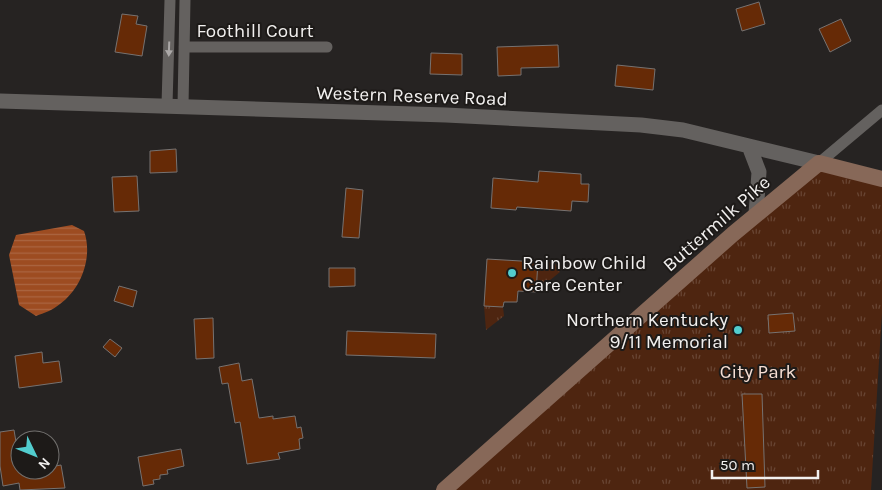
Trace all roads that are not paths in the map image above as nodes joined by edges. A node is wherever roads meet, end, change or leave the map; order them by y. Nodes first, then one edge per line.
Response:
1 (170, 0) edge
2 (185, 0) edge
3 (184, 47) junction
4 (327, 47) dead end
5 (0, 101) edge
6 (167, 105) junction
7 (183, 106) junction
8 (882, 110) edge
9 (749, 146) junction
10 (819, 163) junction
11 (882, 179) edge
12 (756, 214) junction
13 (444, 490) edge

1 -> 6 street
2 - 3 street
3 - 4 street, Foothill Court
3 - 7 street
5 - 6 street, Western Reserve Road
6 - 7 street, Western Reserve Road
7 - 9 street, Western Reserve Road
8 - 10 street, Buttermilk Pike
9 - 10 street, Western Reserve Road
9 - 12 street
10 - 11 main road
10 - 12 main road, Buttermilk Pike
12 - 13 main road, Buttermilk Pike

